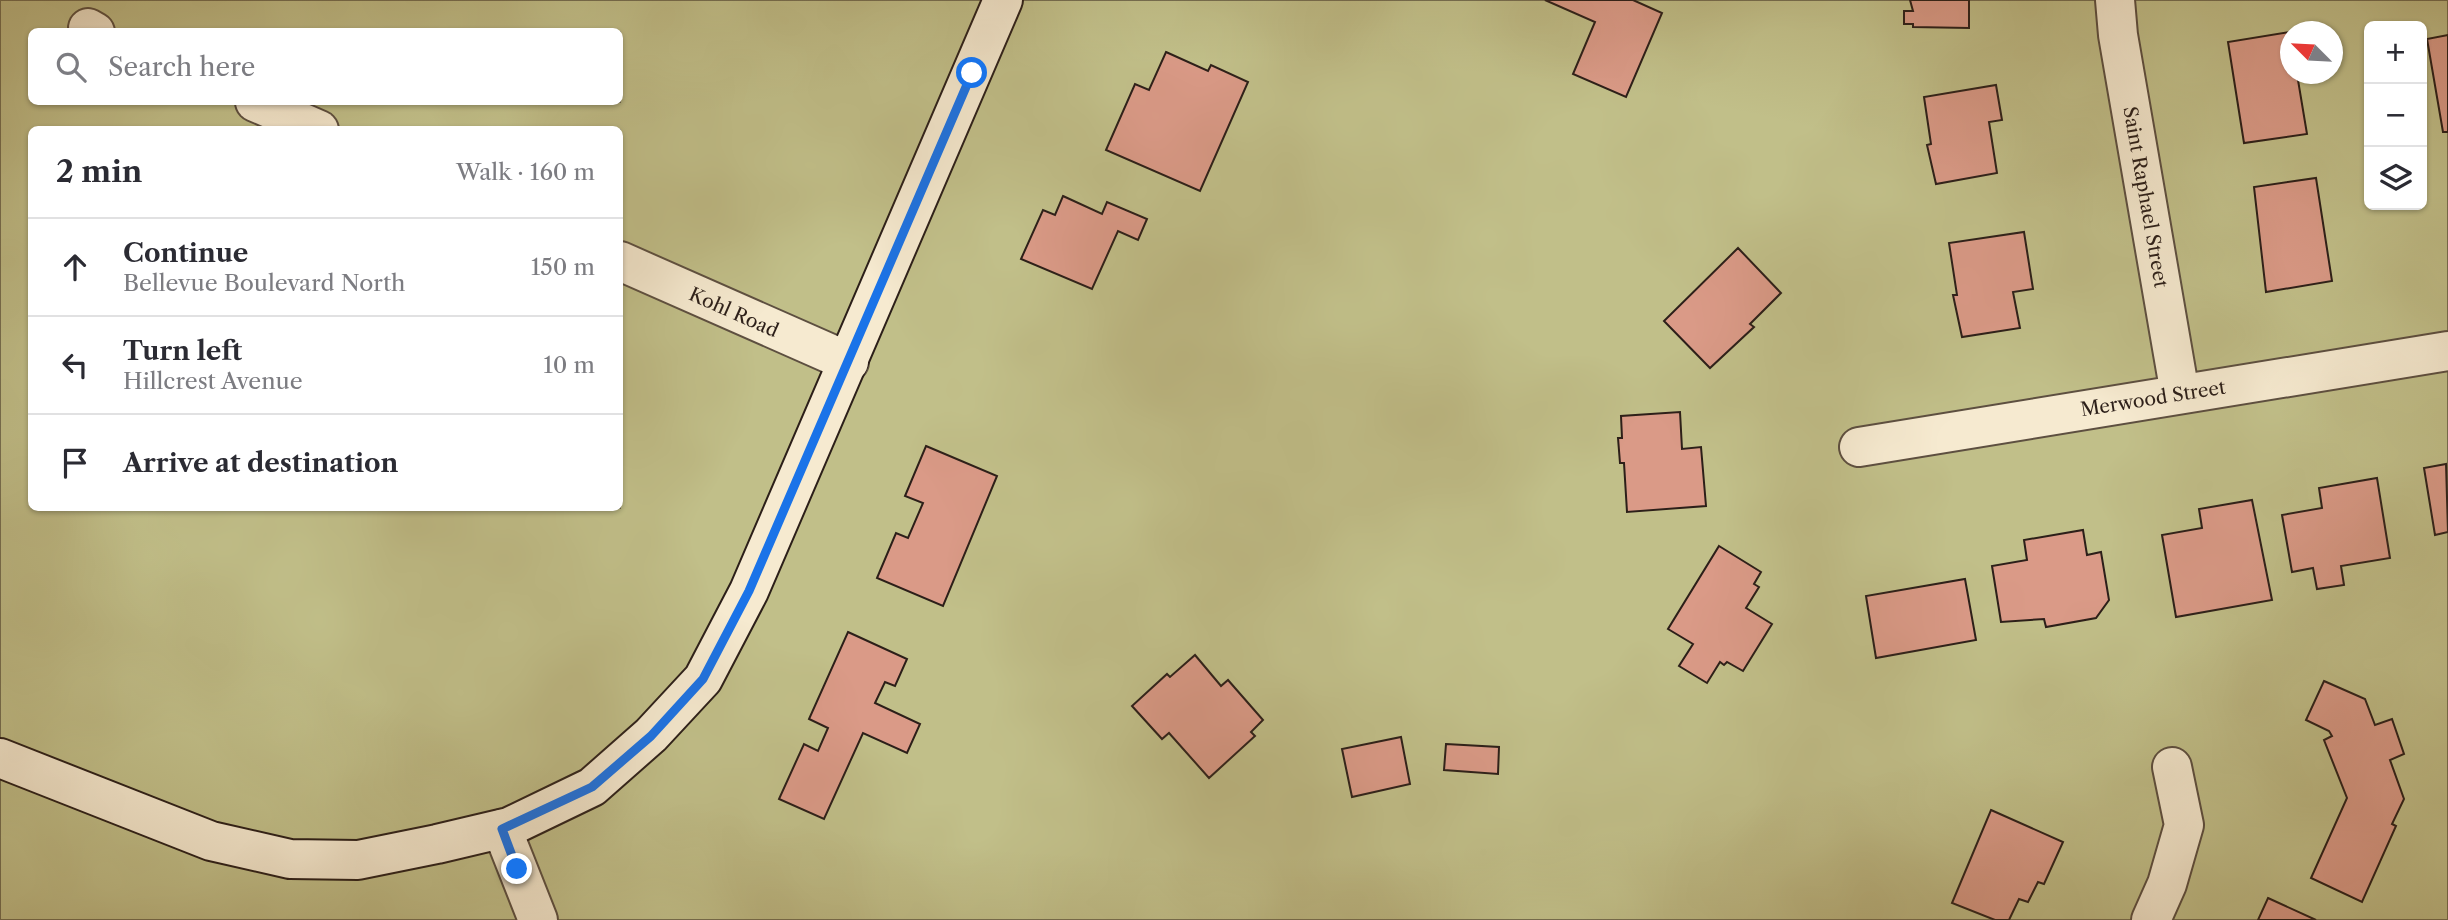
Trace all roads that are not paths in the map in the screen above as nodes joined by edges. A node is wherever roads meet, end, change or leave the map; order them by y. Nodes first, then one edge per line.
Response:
1 (1003, 0) edge
2 (2115, 0) edge
3 (262, 105) edge
4 (310, 126) edge
5 (623, 262) edge
6 (2448, 351) edge
7 (849, 362) junction
8 (2180, 394) junction
9 (1859, 447) dead end
10 (0, 758) edge
11 (2172, 767) dead end
12 (502, 829) junction
13 (538, 920) edge
14 (2151, 920) edge

1 - 7 street
2 - 8 street, Saint Raphael Street
3 - 4 street
5 - 7 street, Kohl Road
6 - 8 street, Merwood Street
7 - 12 street
8 - 9 street, Merwood Street
10 - 12 street
11 - 14 street
12 - 13 street

